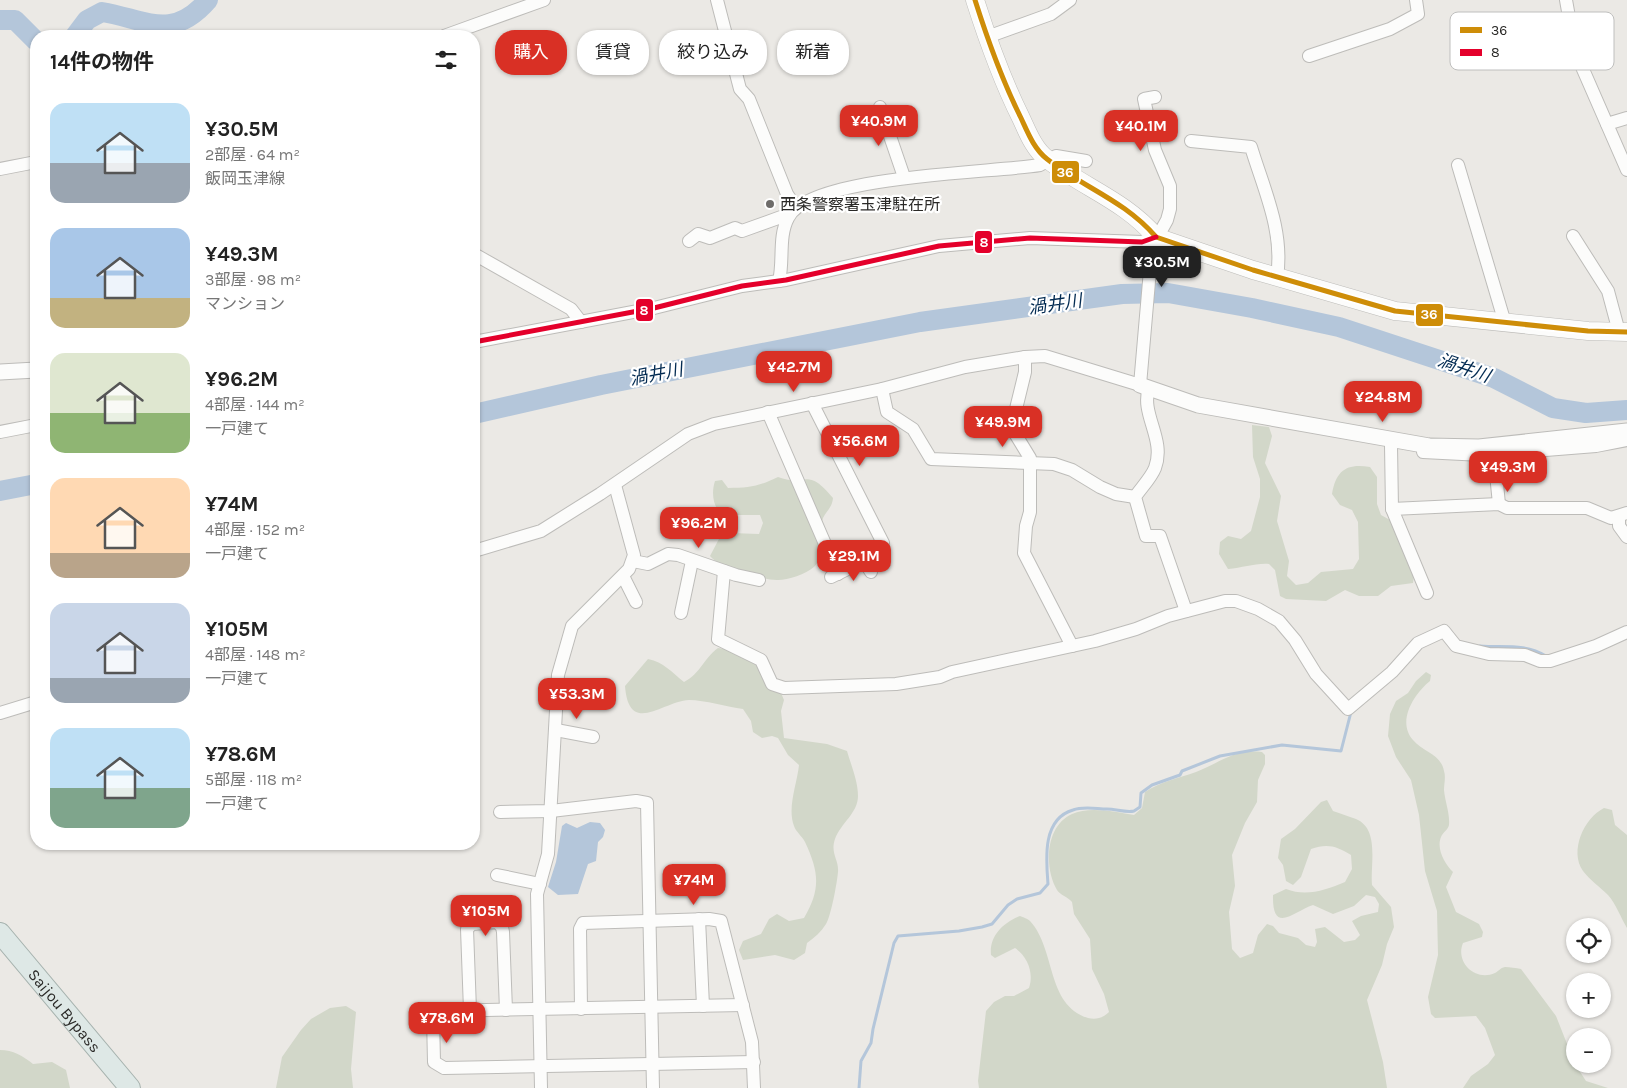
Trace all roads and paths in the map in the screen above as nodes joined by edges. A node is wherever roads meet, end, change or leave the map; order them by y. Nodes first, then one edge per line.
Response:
1 (544, 0) edge
2 (717, 0) edge
3 (975, 0) edge
4 (1070, 0) edge
5 (1416, 0) edge
6 (461, 30) edge
7 (987, 38) junction
8 (1309, 56) dead end
9 (1583, 70) edge
10 (1155, 97) dead end
11 (880, 107) dead end
12 (1627, 118) edge
13 (1607, 124) junction
14 (1191, 142) dead end
15 (1622, 148) edge
16 (1049, 160) junction
17 (1086, 161) dead end
18 (30, 163) edge
19 (1458, 165) dead end
20 (0, 169) edge
21 (1627, 170) edge
22 (904, 177) junction
23 (796, 208) junction
24 (788, 218) junction
25 (1573, 236) dead end
26 (689, 241) dead end
27 (1154, 242) junction
28 (480, 257) edge
29 (1278, 277) junction
30 (779, 281) junction
31 (581, 322) junction
32 (1504, 323) junction
33 (1623, 332) edge
34 (480, 341) edge
35 (1025, 357) junction
36 (30, 370) edge
37 (0, 372) edge
38 (1144, 387) junction
39 (882, 389) junction
40 (812, 403) junction
41 (768, 412) junction
42 (30, 426) edge
43 (1627, 430) edge
44 (0, 432) edge
45 (1366, 435) junction
46 (1627, 440) edge
47 (1391, 445) junction
48 (1494, 454) junction
49 (1029, 462) junction
50 (615, 484) junction
51 (1135, 497) junction
52 (1499, 504) junction
53 (1392, 509) junction
54 (1623, 515) edge
55 (1627, 537) edge
56 (883, 543) dead end
57 (480, 549) edge
58 (633, 561) junction
59 (692, 561) junction
60 (867, 561) dead end
61 (724, 571) junction
62 (623, 576) junction
63 (759, 580) dead end
64 (1426, 593) dead end
65 (636, 602) dead end
66 (1186, 611) junction
67 (682, 614) dead end
68 (1627, 632) edge
69 (1072, 646) junction
70 (30, 704) edge
71 (0, 714) edge
72 (556, 730) junction
73 (593, 737) dead end
74 (551, 811) junction
75 (500, 812) dead end
76 (497, 876) dead end
77 (540, 884) junction
78 (700, 919) junction
79 (650, 920) junction
80 (0, 933) edge
81 (743, 1005) junction
82 (703, 1006) junction
83 (652, 1008) junction
84 (581, 1009) junction
85 (470, 1010) junction
86 (506, 1010) junction
87 (539, 1010) junction
88 (754, 1062) junction
89 (653, 1064) junction
90 (540, 1066) junction
91 (130, 1088) edge
92 (541, 1088) edge
93 (653, 1088) edge
94 (754, 1088) edge

1 - 6 street
2 - 23 street
3 - 7 main road
4 - 7 street
5 - 8 street
7 - 16 main road
9 - 13 street
10 - 27 street
11 - 22 street
12 - 13 street
13 - 15 street
14 - 29 street
15 - 21 street
16 - 17 street
16 - 22 street
16 - 27 main road
18 - 20 street
19 - 32 street
22 - 23 street
23 - 24 street
24 - 26 street
24 - 30 street
25 - 33 street
27 - 29 main road
27 - 30 street
27 - 38 street
28 - 31 street
29 - 32 main road
30 - 31 street
31 - 34 street
32 - 33 main road
35 - 38 street
35 - 39 street
35 - 49 street
36 - 37 street
38 - 45 street
38 - 51 street
39 - 40 street
39 - 49 street
40 - 41 street
40 - 56 street
41 - 50 street
41 - 60 street
42 - 44 street
43 - 45 street
45 - 47 street
46 - 48 street
47 - 48 street
47 - 53 street
48 - 52 street
49 - 51 street
49 - 69 street
50 - 57 street
50 - 58 street
51 - 66 street
52 - 53 street
52 - 54 street
53 - 64 street
54 - 55 street
58 - 59 street
58 - 62 street
59 - 61 street
59 - 67 street
61 - 63 street
61 - 69 street
62 - 65 street
62 - 72 street
66 - 68 street
66 - 69 street
70 - 71 street
72 - 73 street
72 - 74 street
74 - 75 street
74 - 77 street
74 - 79 street
76 - 77 street
77 - 87 street
78 - 79 street
78 - 81 street
78 - 82 street
79 - 83 street
79 - 84 street
80 - 91 highway, Saijou Bypass
81 - 82 street
81 - 88 street
82 - 83 street
83 - 84 street
83 - 89 street
84 - 87 street
85 - 86 street
85 - 86 street
85 - 90 street
86 - 87 street
87 - 90 street
88 - 89 street
88 - 94 street
89 - 90 street
89 - 93 street
90 - 92 street

